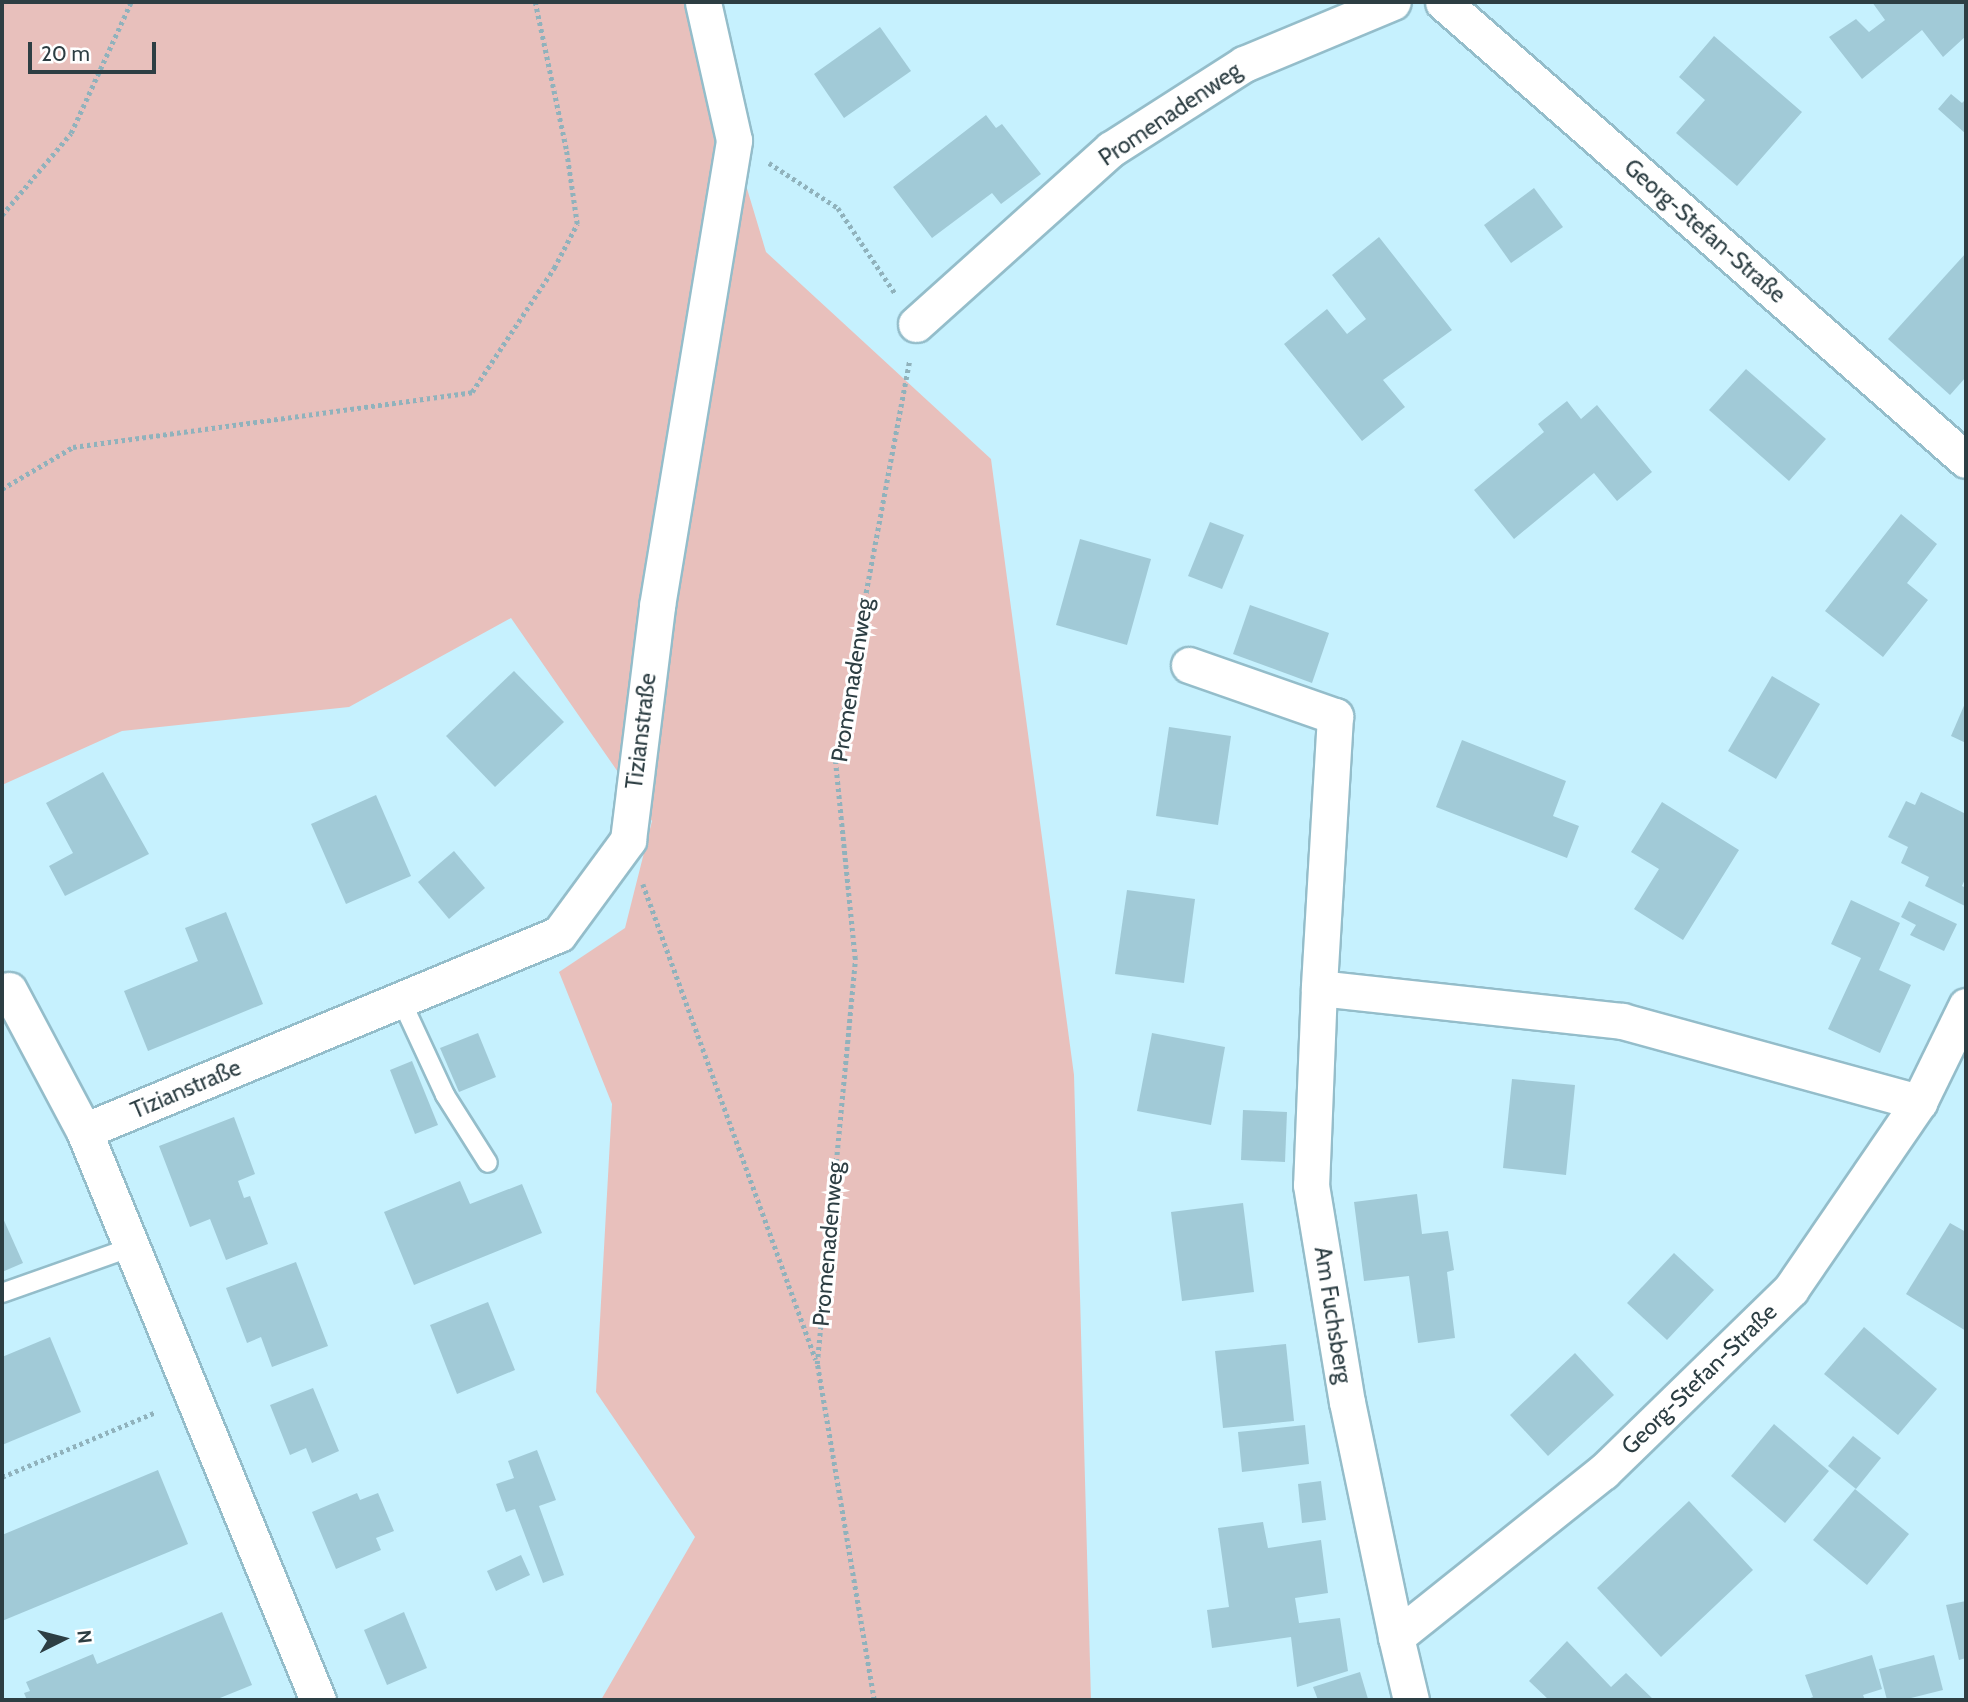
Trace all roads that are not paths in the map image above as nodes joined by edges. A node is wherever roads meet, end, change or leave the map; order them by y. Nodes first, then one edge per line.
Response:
1 (703, 2) edge
2 (1394, 2) edge
3 (1443, 2) edge
4 (915, 324) road end
5 (1966, 460) edge
6 (1189, 665) dead end
7 (1319, 989) junction
8 (9, 990) dead end
9 (401, 1000) junction
10 (1966, 1006) edge
11 (1919, 1102) junction
12 (84, 1131) junction
13 (488, 1163) dead end
14 (132, 1247) junction
15 (2, 1293) edge
16 (1396, 1637) junction
17 (318, 1700) edge
18 (1411, 1700) edge

1 - 9 street, Tizianstraße
2 - 4 street, Promenadenweg
3 - 5 street, Georg-Stefan-Straße
6 - 7 street, Am Fuchsberg
7 - 11 street
7 - 16 street, Am Fuchsberg
8 - 12 street
9 - 12 street, Tizianstraße
9 - 13 lane
10 - 11 street, Georg-Stefan-Straße
11 - 16 street, Georg-Stefan-Straße
12 - 14 street
14 - 15 lane
14 - 17 street
16 - 18 street

